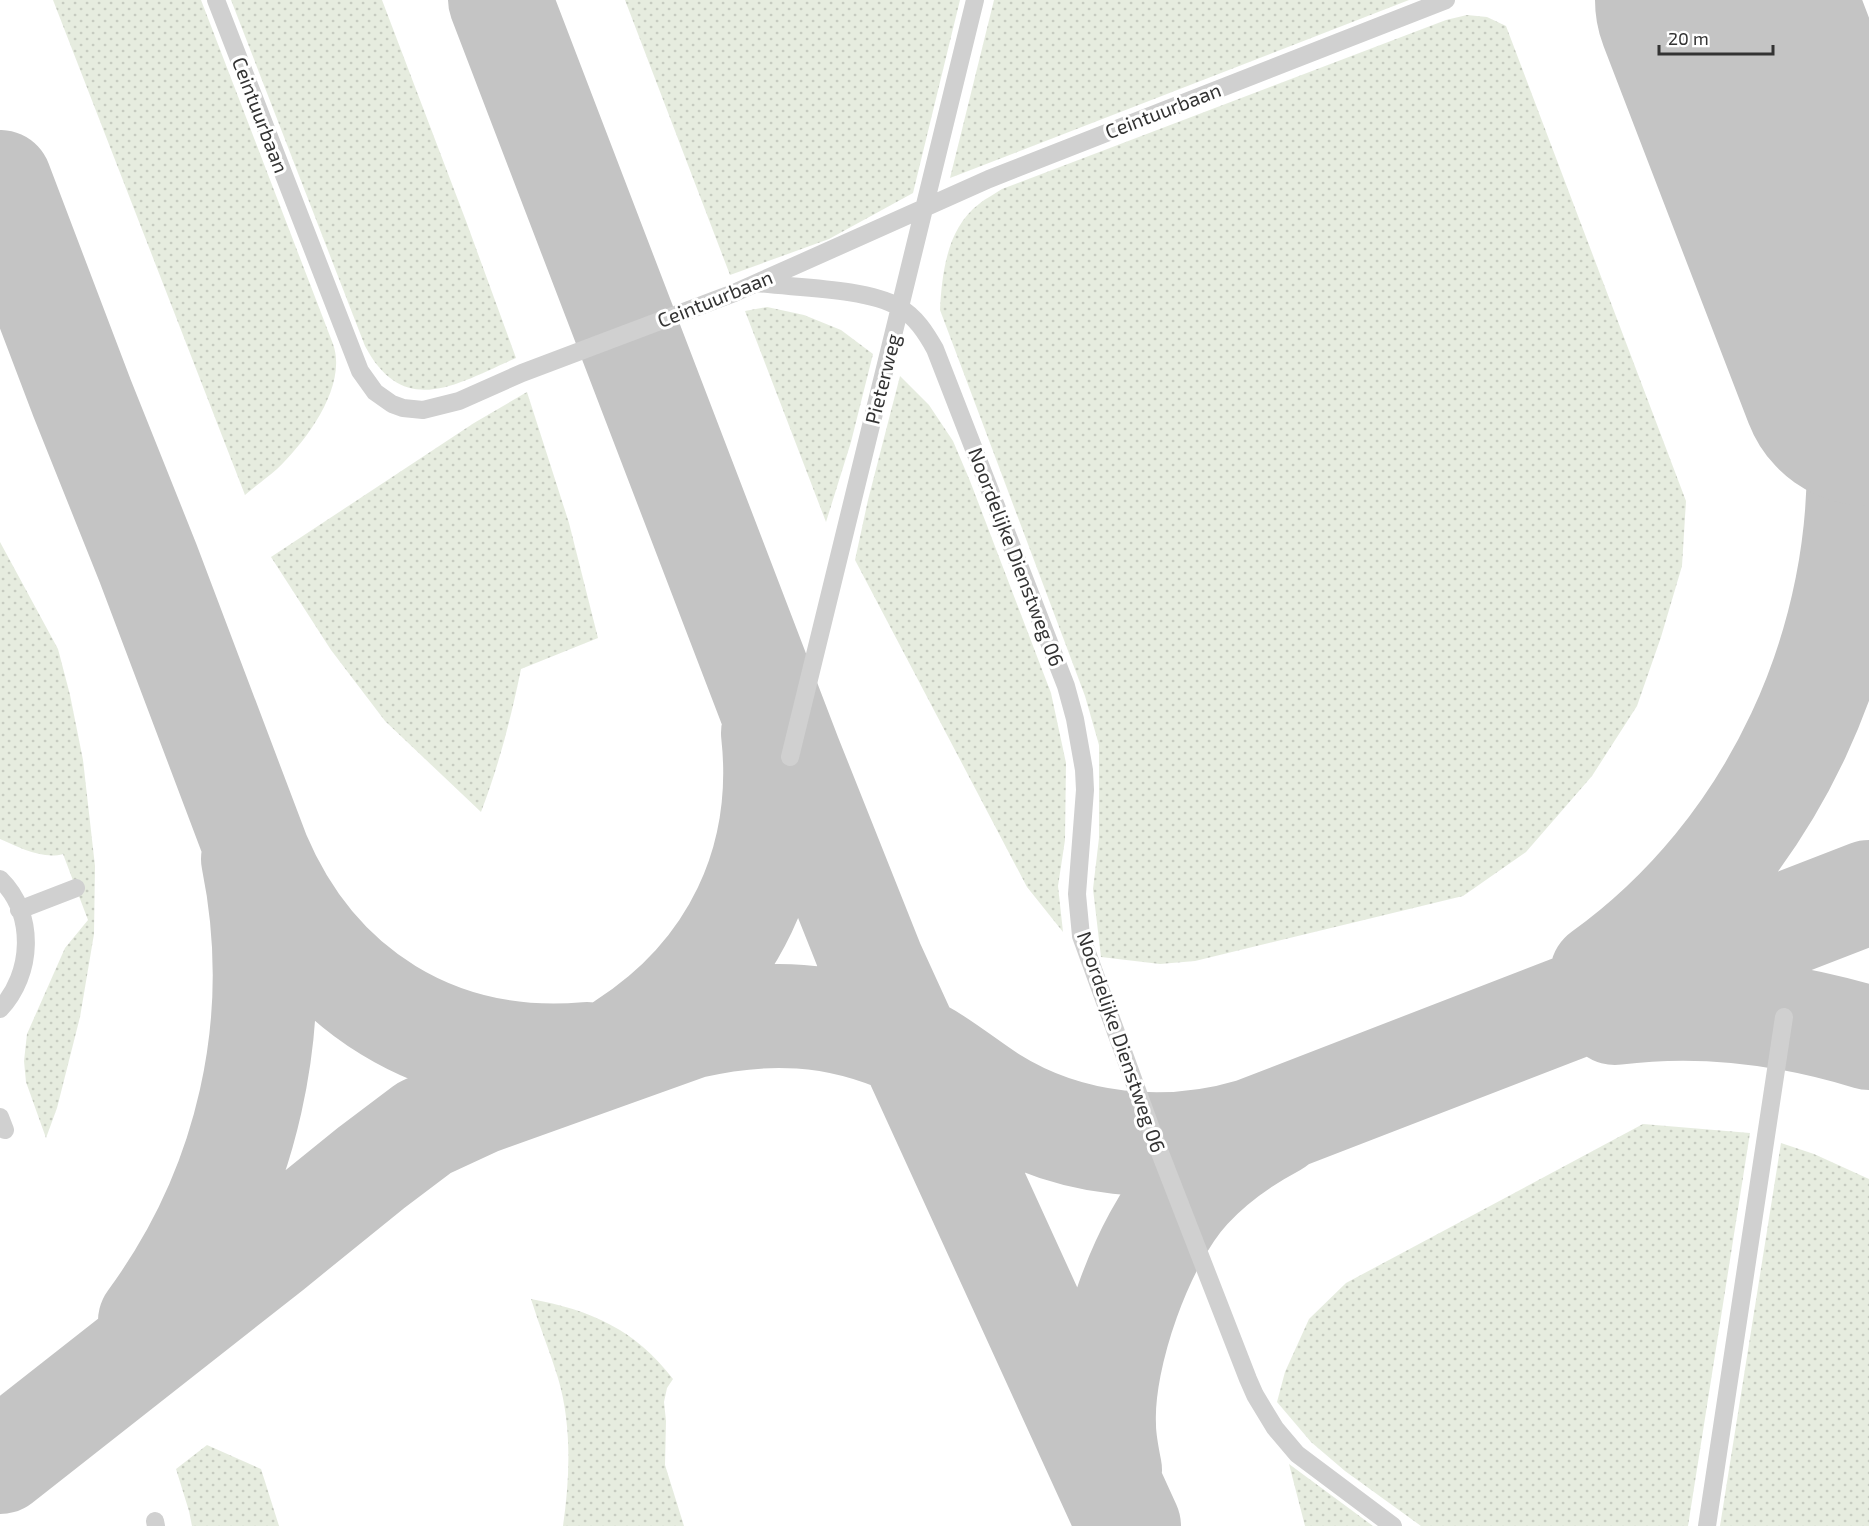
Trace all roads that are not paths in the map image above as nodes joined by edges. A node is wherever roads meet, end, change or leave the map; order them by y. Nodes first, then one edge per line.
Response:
1 (216, 0) edge
2 (975, 0) edge
3 (1446, 0) edge
4 (924, 209) junction
5 (755, 283) junction
6 (900, 308) junction
7 (790, 758) dead end
8 (0, 879) edge
9 (76, 888) dead end
10 (19, 910) junction
11 (0, 1009) edge
12 (1784, 1017) dead end
13 (1393, 1526) edge
14 (1707, 1526) edge

1 - 5 lane, Ceintuurbaan
2 - 4 lane, Pieterweg
3 - 4 lane, Ceintuurbaan
4 - 5 lane, Ceintuurbaan
4 - 6 lane, Pieterweg
5 - 6 lane, Noordelijke Dienstweg 06
6 - 7 lane, Pieterweg
6 - 13 lane, Noordelijke Dienstweg 06
8 - 10 lane
9 - 10 lane
10 - 11 lane
12 - 14 lane

